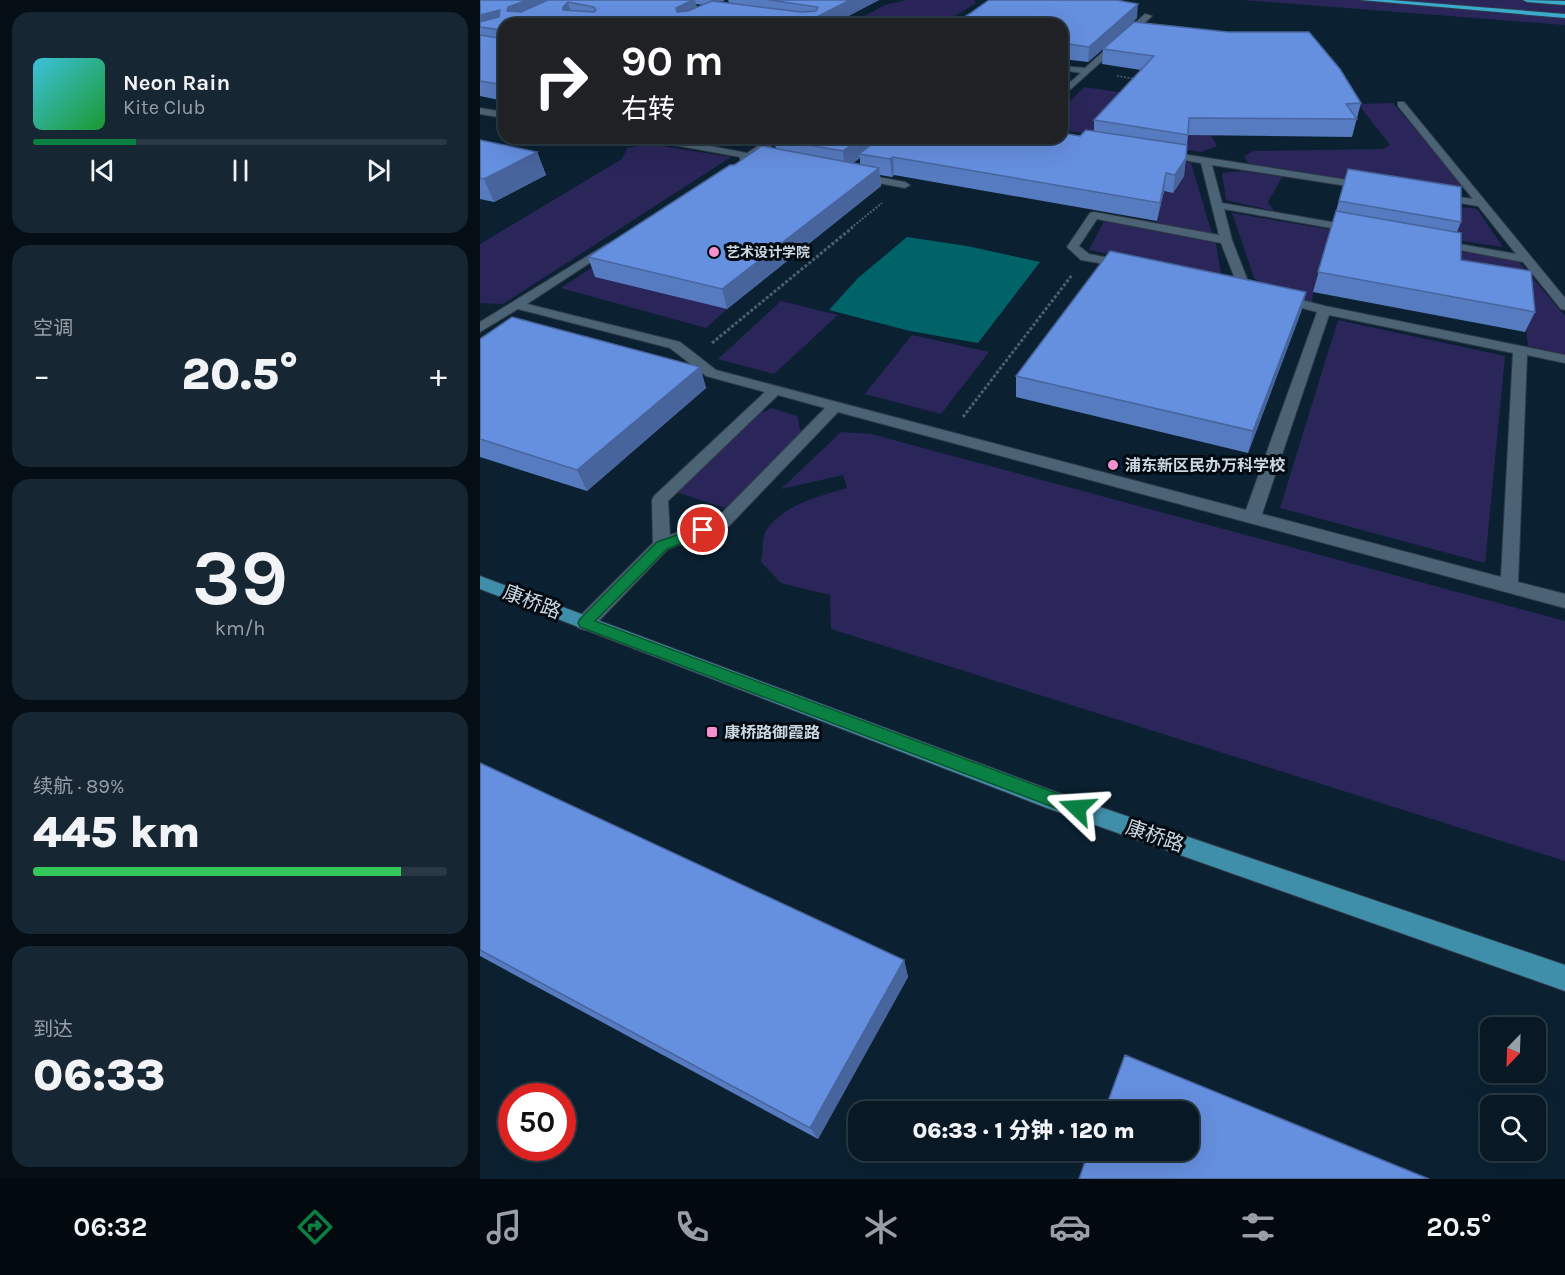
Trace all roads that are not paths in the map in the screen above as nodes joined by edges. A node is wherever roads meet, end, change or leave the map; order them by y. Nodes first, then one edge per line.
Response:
1 (1365, 0) edge
2 (1527, 0) edge
3 (1565, 3) edge
4 (1139, 14) edge
5 (1565, 16) edge
6 (1068, 69) edge
7 (1087, 71) junction
8 (1068, 88) edge
9 (1401, 104) dead end
10 (480, 111) edge
11 (498, 115) edge
12 (678, 144) edge
13 (767, 144) edge
14 (1150, 152) edge
15 (743, 159) junction
16 (771, 160) edge
17 (1206, 161) junction
18 (856, 168) edge
19 (905, 185) edge
20 (1380, 188) edge
21 (1426, 195) edge
22 (1484, 204) junction
23 (1217, 206) junction
24 (1366, 231) edge
25 (618, 240) edge
26 (1226, 240) junction
27 (1424, 241) edge
28 (1527, 259) junction
29 (1142, 269) edge
30 (517, 305) junction
31 (1565, 306) edge
32 (1324, 310) junction
33 (480, 328) edge
34 (1520, 352) junction
35 (1565, 359) edge
36 (775, 390) junction
37 (835, 406) junction
38 (1252, 518) junction
39 (662, 545) junction
40 (480, 582) edge
41 (1509, 586) junction
42 (1565, 601) edge
43 (585, 623) junction
44 (1565, 978) edge

1 - 5 highway
2 - 3 highway
4 - 7 lane
6 - 7 lane
7 - 8 lane
9 - 22 lane
10 - 11 lane
12 - 15 lane
13 - 15 lane
14 - 17 lane
15 - 16 lane
17 - 20 lane
17 - 23 lane
18 - 19 lane
21 - 22 lane
22 - 28 lane
23 - 24 lane
23 - 26 lane
25 - 30 lane
26 - 29 lane
26 - 32 lane
27 - 28 lane
28 - 31 lane
30 - 33 lane
30 - 36 lane
32 - 34 lane
32 - 38 lane
34 - 35 lane
34 - 41 lane
36 - 37 lane
36 - 39 lane
37 - 38 lane
37 - 39 lane
38 - 41 lane
39 - 43 lane
40 - 43 main road, 康桥路
41 - 42 lane
43 - 44 main road, 康桥路

